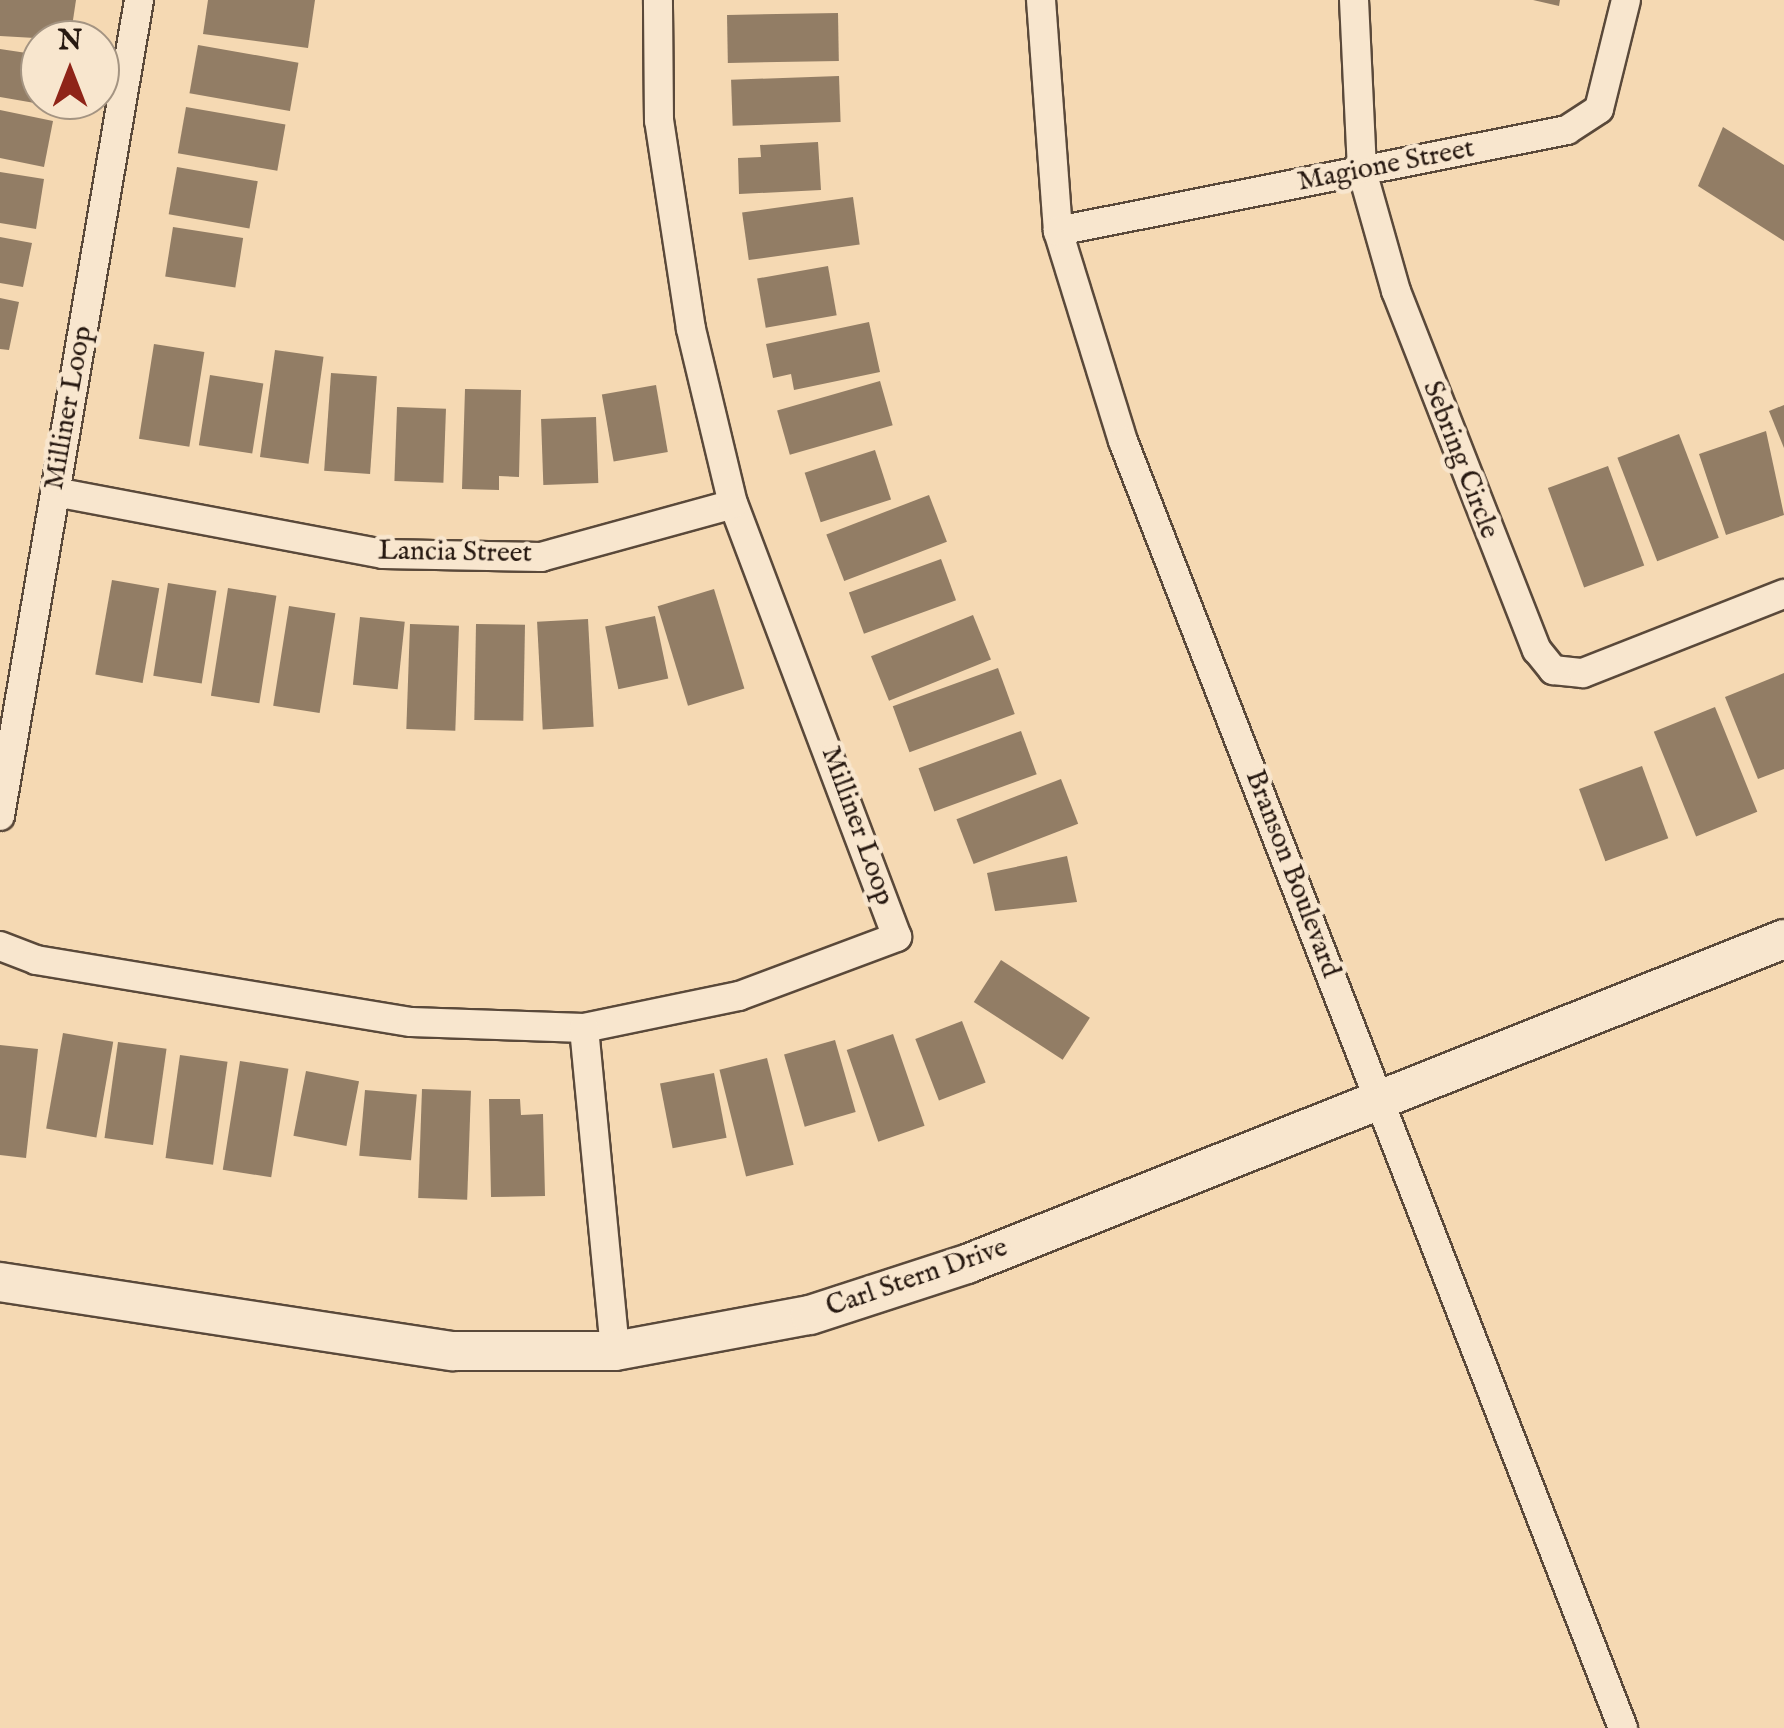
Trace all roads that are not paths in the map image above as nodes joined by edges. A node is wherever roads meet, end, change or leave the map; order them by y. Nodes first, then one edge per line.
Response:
1 (139, 0) edge
2 (658, 0) edge
3 (1041, 0) edge
4 (1354, 0) edge
5 (1626, 0) edge
6 (1362, 171) junction
7 (1058, 231) junction
8 (55, 492) junction
9 (733, 504) junction
10 (1784, 594) edge
11 (0, 816) edge
12 (1784, 939) edge
13 (0, 946) edge
14 (584, 1028) junction
15 (1378, 1097) junction
16 (0, 1282) edge
17 (614, 1351) junction
18 (1623, 1728) edge

1 - 8 street, Milliner Loop
2 - 9 street, Milliner Loop
3 - 7 street, Branson Boulevard
4 - 6 street, Sebring Circle
5 - 6 street, Magione Street
6 - 7 street, Magione Street
6 - 10 street, Sebring Circle
7 - 15 street, Branson Boulevard
8 - 9 street, Lancia Street
8 - 11 street, Milliner Loop
9 - 14 street, Milliner Loop
12 - 15 street, Carl Stern Drive
13 - 14 street, Milliner Loop
14 - 17 street
15 - 17 street, Carl Stern Drive
15 - 18 street, Branson Boulevard
16 - 17 street, Carl Stern Drive

